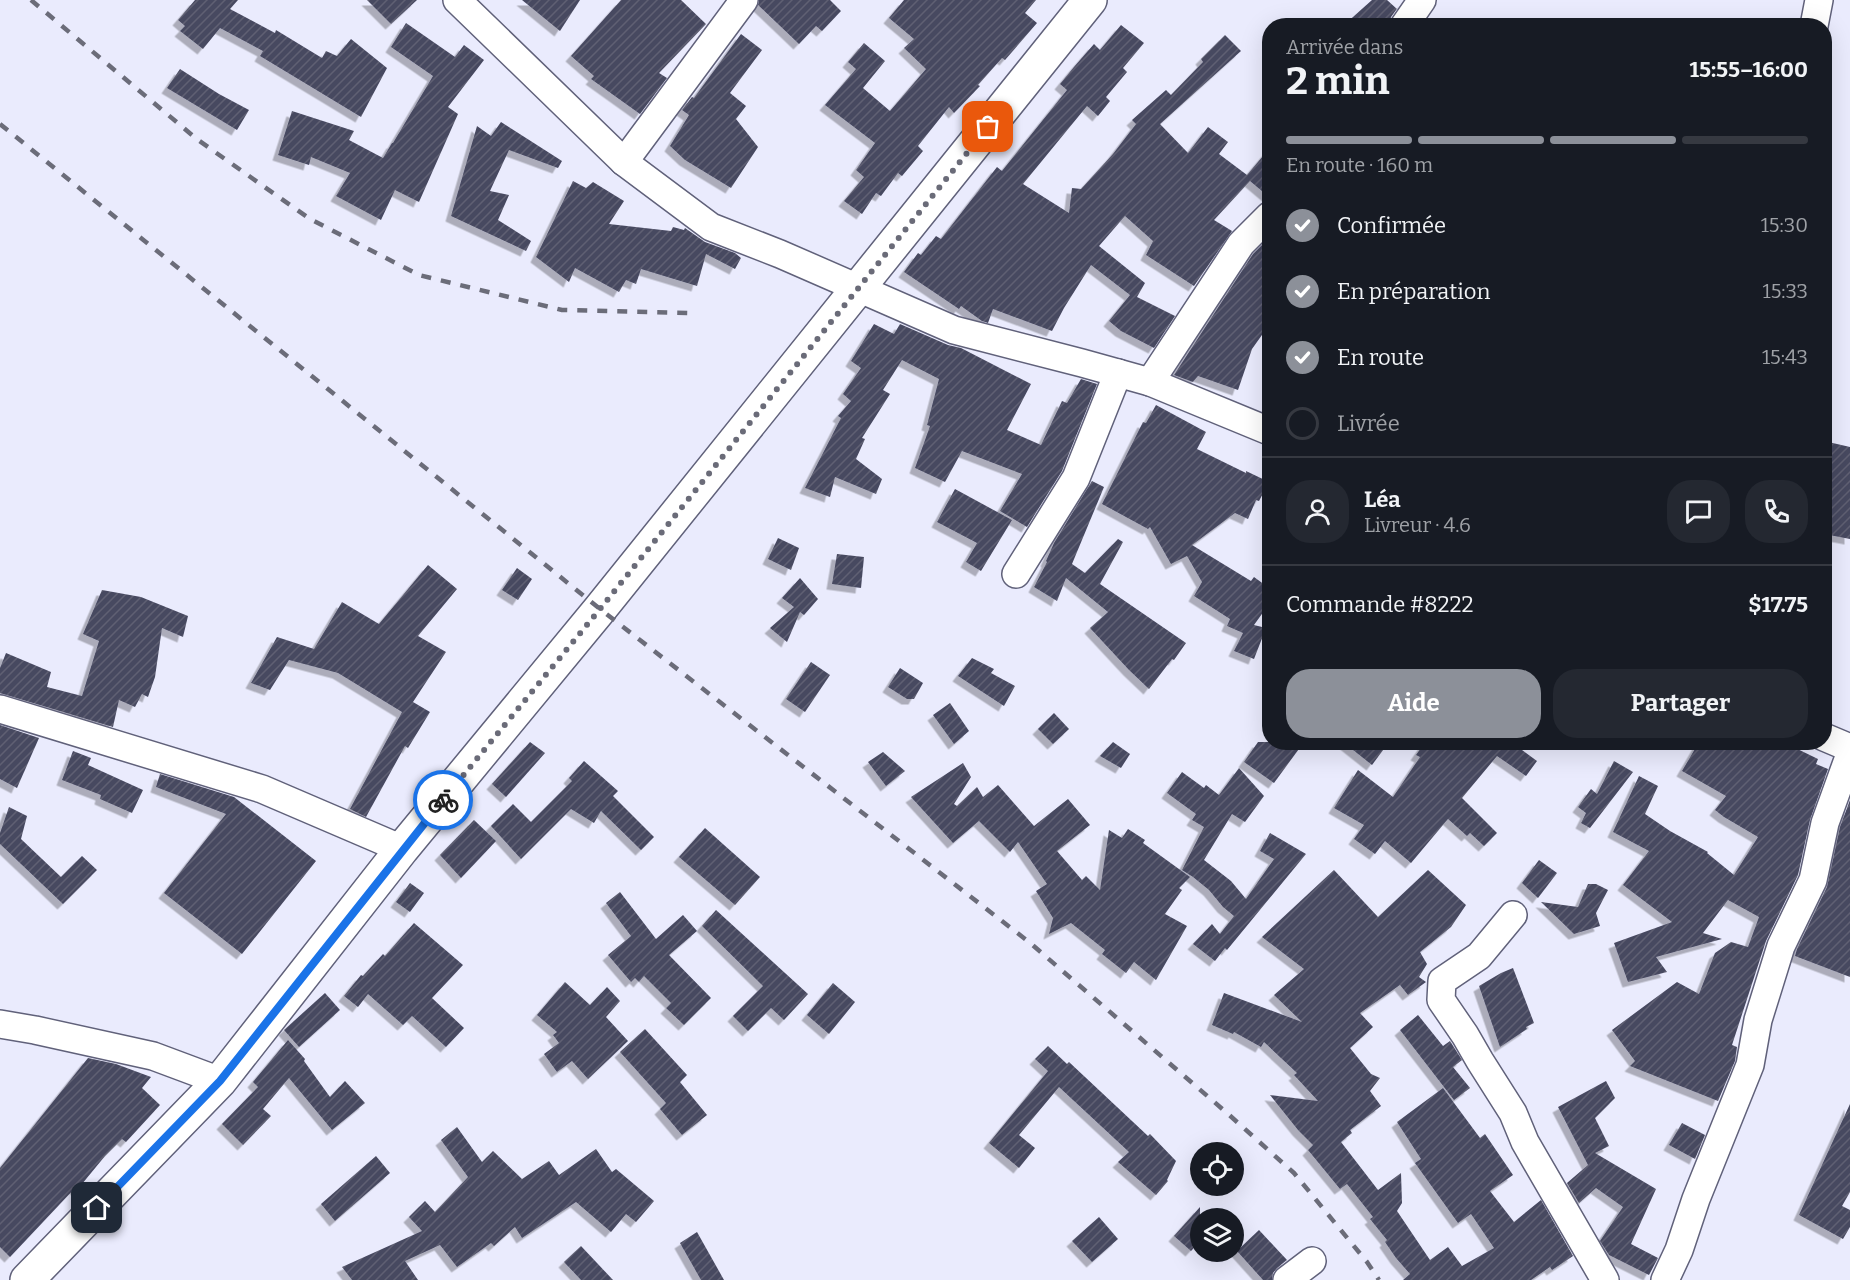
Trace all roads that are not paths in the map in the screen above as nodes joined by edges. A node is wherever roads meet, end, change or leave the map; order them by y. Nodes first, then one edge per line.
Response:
1 (744, 0) edge
2 (1089, 0) edge
3 (1422, 0) edge
4 (1819, 0) edge
5 (468, 4) edge
6 (1410, 18) edge
7 (1816, 18) edge
8 (624, 162) junction
9 (1262, 223) edge
10 (858, 290) junction
11 (1118, 373) junction
12 (1150, 382) junction
13 (1262, 428) edge
14 (1016, 574) dead end
15 (0, 709) edge
16 (1832, 740) edge
17 (1850, 748) edge
18 (1850, 754) edge
19 (402, 849) junction
20 (1513, 915) dead end
21 (0, 1024) edge
22 (220, 1081) junction
23 (1312, 1261) dead end
24 (27, 1280) edge
25 (1287, 1280) edge
26 (1605, 1280) edge
27 (1665, 1280) edge

1 - 8 street
2 - 10 highway
3 - 6 street
4 - 7 street
5 - 8 street
8 - 10 street
9 - 12 street
10 - 11 street
10 - 19 highway
11 - 12 street
11 - 14 street
12 - 13 street
15 - 19 street
16 - 17 street
18 - 27 street
19 - 22 highway
20 - 26 street
21 - 22 street
22 - 24 highway
23 - 25 street

